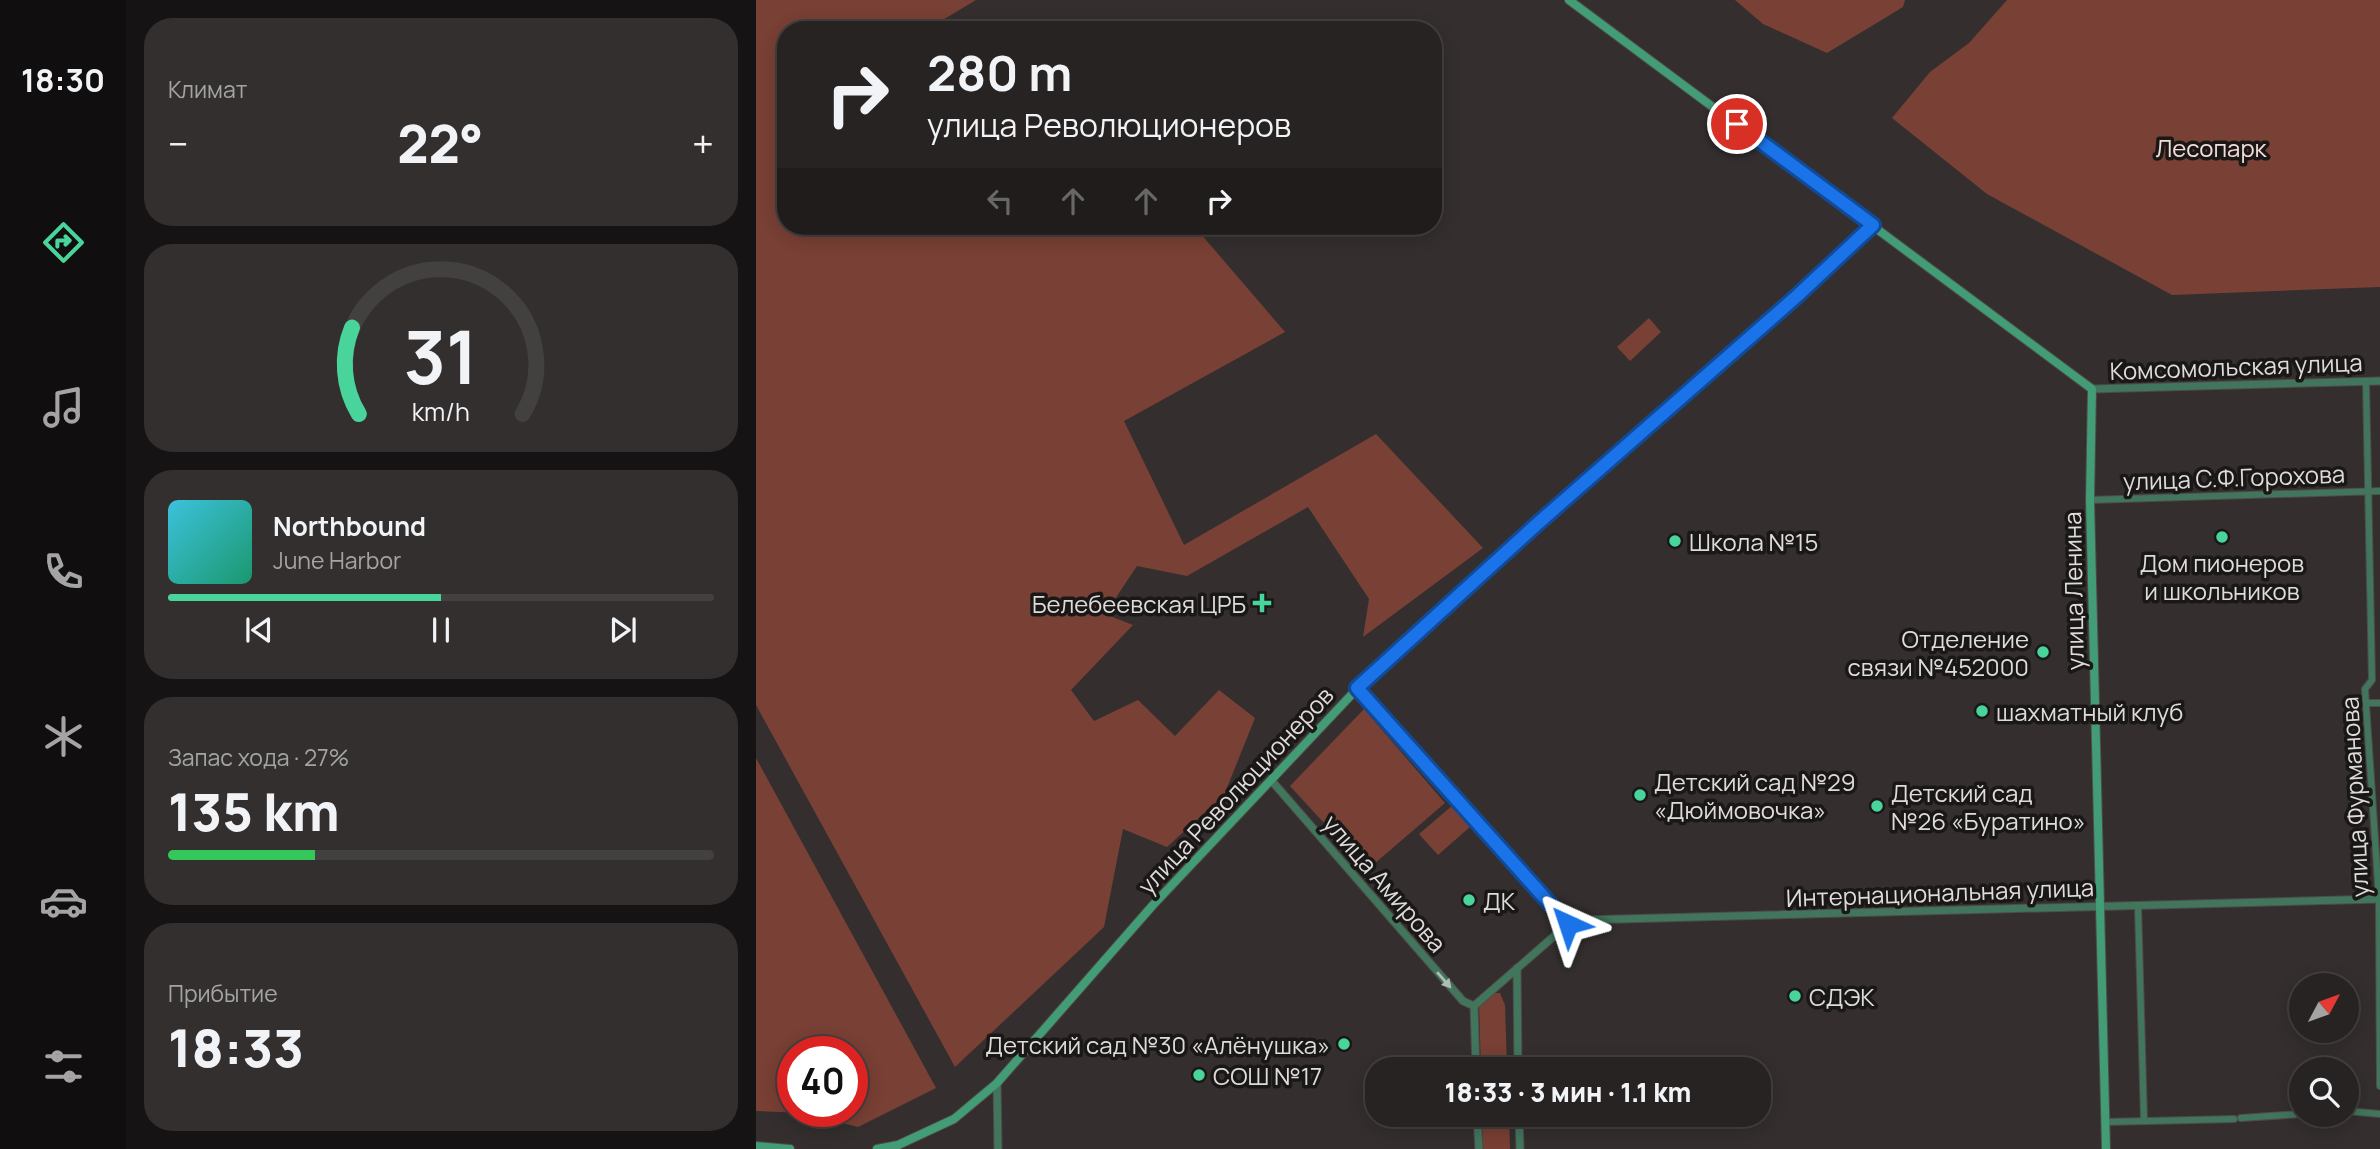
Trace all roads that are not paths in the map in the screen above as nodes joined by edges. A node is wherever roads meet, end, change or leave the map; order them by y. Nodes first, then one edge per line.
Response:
1 (1569, 0) edge
2 (1873, 225) junction
3 (2380, 381) edge
4 (2366, 382) junction
5 (2092, 389) junction
6 (2380, 491) edge
7 (2367, 492) junction
8 (2090, 500) junction
9 (2372, 680) junction
10 (2380, 680) edge
11 (1357, 688) junction
12 (2367, 703) junction
13 (2380, 703) edge
14 (1271, 780) junction
15 (2379, 899) edge
16 (2138, 906) junction
17 (2101, 907) junction
18 (1568, 924) junction
19 (1517, 968) junction
20 (1474, 1006) junction
21 (1476, 1057) edge
22 (1518, 1057) edge
23 (997, 1083) junction
24 (2380, 1086) edge
25 (2359, 1112) edge
26 (2380, 1114) edge
27 (2289, 1115) edge
28 (2144, 1120) junction
29 (2105, 1122) junction
30 (1478, 1127) edge
31 (1519, 1127) edge
32 (756, 1146) edge
33 (790, 1149) edge
34 (877, 1149) edge
35 (998, 1149) edge
36 (1479, 1149) edge
37 (1520, 1149) edge
38 (2106, 1149) edge

1 - 2 main road
2 - 5 main road
2 - 11 main road, улица Революционеров
3 - 4 street, Комсомольская улица
4 - 5 street, Комсомольская улица
4 - 7 street, улица Фурманова
5 - 8 main road, улица Ленина
6 - 7 street, улица С.Ф.Горохова
7 - 8 street, улица С.Ф.Горохова
7 - 9 street, улица Фурманова
8 - 17 main road, улица Ленина
9 - 10 street
9 - 12 street, улица Фурманова
11 - 14 main road, улица Революционеров
11 - 18 street
12 - 13 street
12 - 15 street, улица Фурманова
14 -> 20 street, улица Амирова
14 - 23 main road, улица Революционеров
15 - 16 street, Интернациональная улица
15 - 24 street, улица Фурманова
16 - 17 street, Интернациональная улица
16 - 28 street
17 - 18 street, Интернациональная улица
17 - 29 main road, улица Ленина
18 - 19 street
19 - 20 street
19 - 22 street
20 - 21 street
23 - 34 main road, улица Революционеров
23 - 35 street
25 - 26 street
27 - 28 street
28 - 29 street
29 - 38 main road, улица Ленина
30 - 36 street
31 - 37 street
32 - 33 main road

